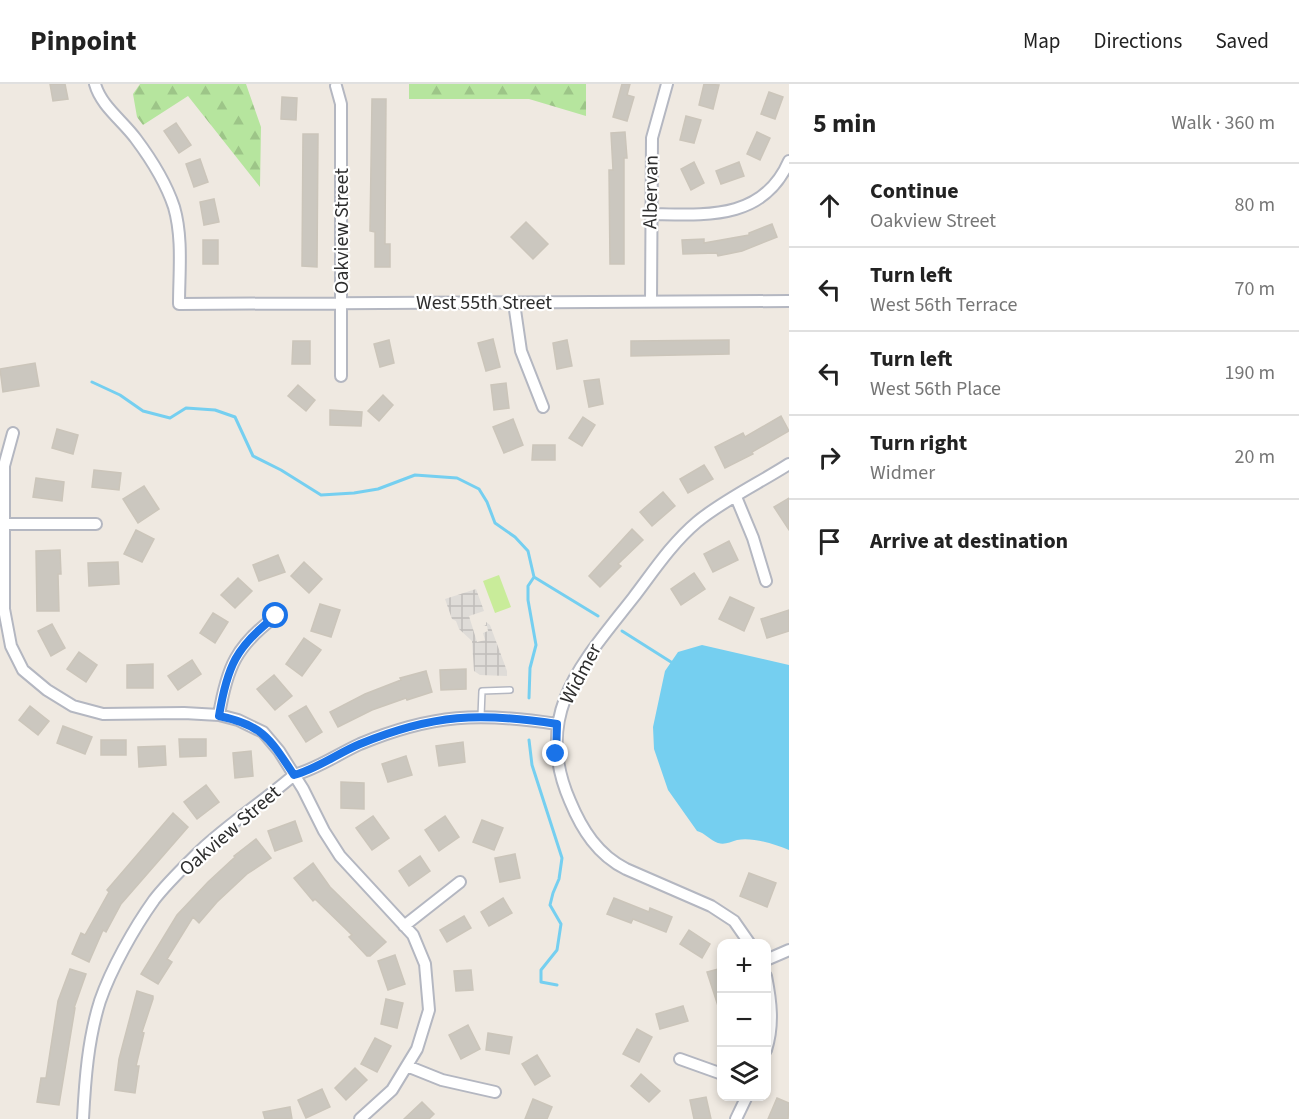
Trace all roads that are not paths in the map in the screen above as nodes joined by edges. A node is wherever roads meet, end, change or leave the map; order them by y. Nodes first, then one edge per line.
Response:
1 (95, 84) edge
2 (667, 84) edge
3 (336, 86) dead end
4 (789, 161) edge
5 (651, 214) junction
6 (651, 302) junction
7 (789, 302) edge
8 (342, 303) junction
9 (514, 303) junction
10 (341, 376) dead end
11 (543, 407) dead end
12 (12, 433) dead end
13 (789, 464) edge
14 (736, 497) junction
15 (4, 524) junction
16 (96, 524) dead end
17 (766, 581) dead end
18 (276, 616) dead end
19 (510, 690) dead end
20 (219, 716) junction
21 (481, 716) junction
22 (557, 724) junction
23 (294, 775) junction
24 (460, 882) dead end
25 (404, 926) junction
26 (747, 939) edge
27 (789, 950) edge
28 (771, 958) edge
29 (769, 993) edge
30 (767, 1047) edge
31 (680, 1059) dead end
32 (407, 1066) junction
33 (717, 1072) edge
34 (495, 1092) dead end
35 (745, 1101) edge
36 (83, 1119) edge
37 (360, 1119) edge
38 (736, 1119) edge

1 - 8 street, West 55th Street
2 - 5 street, Albervan
3 - 8 street, Oakview Street
4 - 5 street
5 - 6 street, Albervan
6 - 7 street, West 55th Street
6 - 9 street, West 55th Street
8 - 9 street, West 55th Street
8 - 10 street, Oakview Street
9 - 11 street
12 - 15 street
13 - 14 street, Widmer
14 - 17 street
14 - 22 street, Widmer
15 - 16 street
15 - 20 street
18 - 20 street
19 - 21 lane
20 - 23 street
21 - 22 street, Oakview Street
21 - 23 street, Oakview Street
22 - 26 street, Widmer
23 - 25 street
23 - 36 street, Oakview Street
24 - 25 street
25 - 32 street
27 - 28 street
29 - 30 street
31 - 33 street
32 - 34 street
32 - 37 street
35 - 38 street

